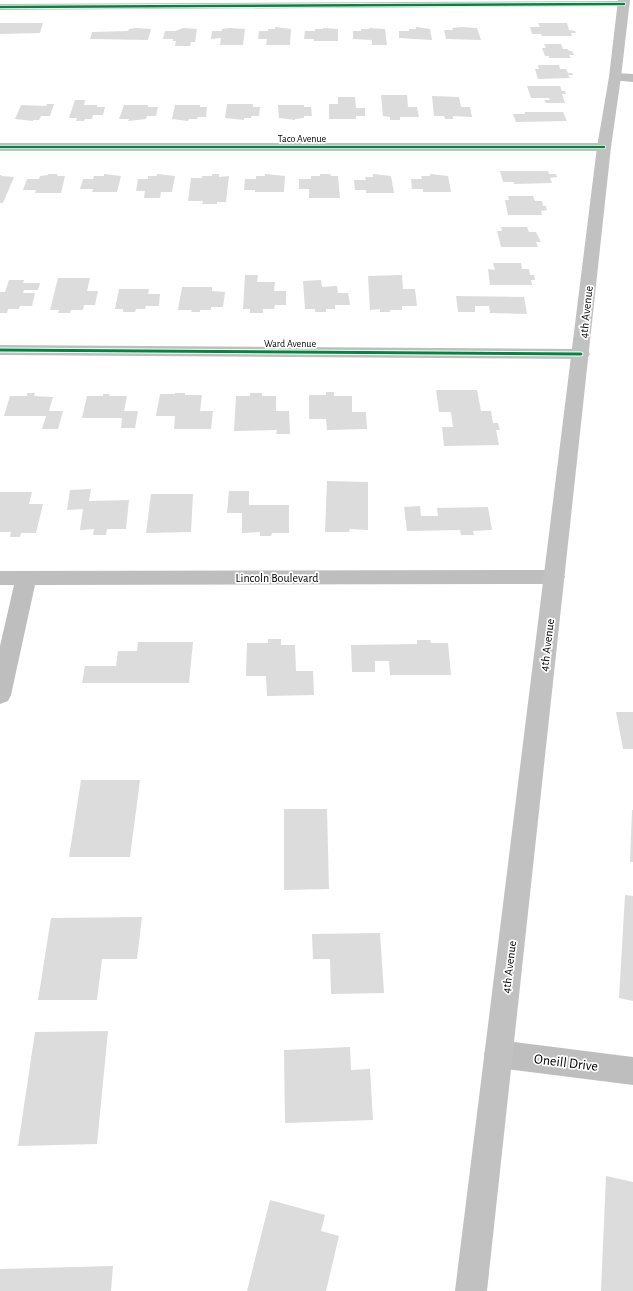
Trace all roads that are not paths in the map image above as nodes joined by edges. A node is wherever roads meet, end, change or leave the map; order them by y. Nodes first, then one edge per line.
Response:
1 (624, 2) edge
2 (175, 3) edge
3 (0, 7) edge
4 (624, 77) edge
5 (0, 147) edge
6 (604, 147) junction
7 (0, 350) edge
8 (581, 354) junction
9 (555, 577) junction
10 (0, 578) edge
11 (26, 578) junction
12 (0, 695) edge
13 (498, 1054) junction
14 (633, 1071) edge
15 (470, 1291) edge

1 - 2 street
1 - 4 main road, 4th Avenue
2 - 3 street
4 - 6 main road, 4th Avenue
5 - 6 street, Taco Avenue
6 - 8 main road, 4th Avenue
7 - 8 street, Ward Avenue
8 - 9 main road, 4th Avenue
9 - 11 street, Lincoln Boulevard
9 - 13 main road, 4th Avenue
10 - 11 street, Lincoln Boulevard
11 - 12 street
13 - 14 street, Oneill Drive
13 - 15 main road, 4th Avenue

